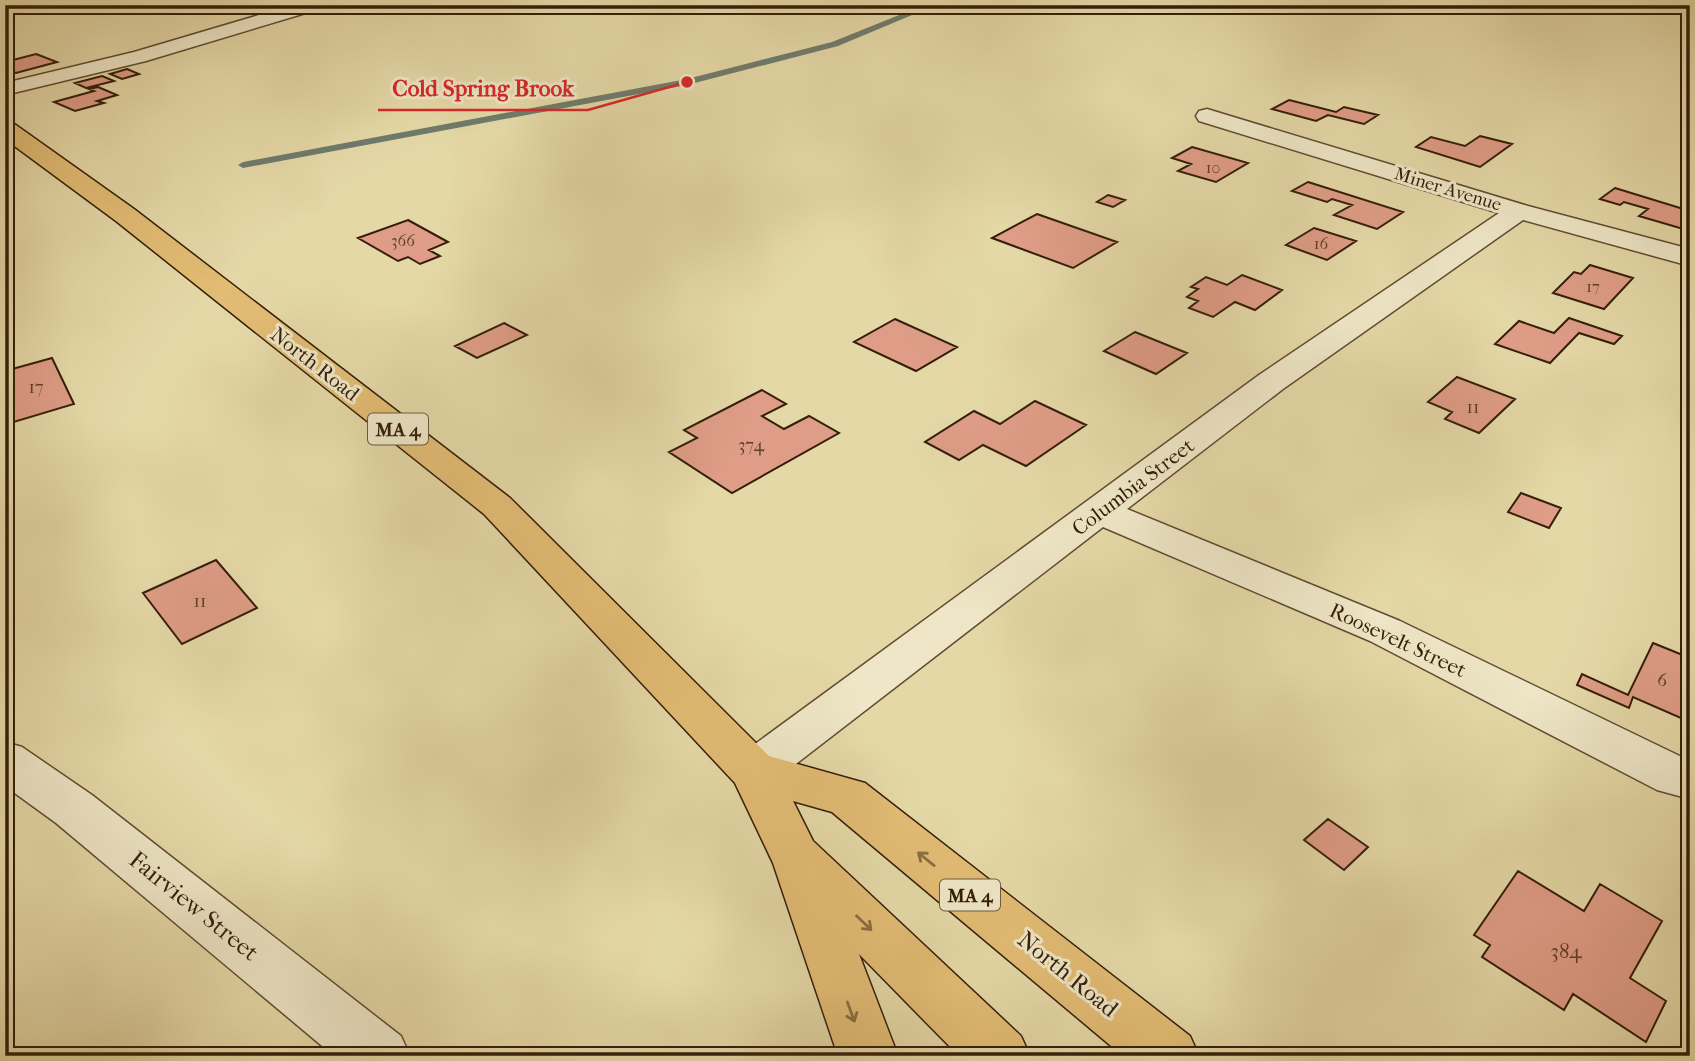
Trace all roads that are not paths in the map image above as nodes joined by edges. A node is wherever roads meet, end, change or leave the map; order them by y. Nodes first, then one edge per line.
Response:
1 (313, 5) edge
2 (5, 89) edge
3 (1207, 116) dead end
4 (5, 128) edge
5 (1519, 211) junction
6 (1690, 258) edge
7 (1100, 512) junction
8 (5, 760) edge
9 (753, 771) junction
10 (1690, 780) edge
11 (795, 856) junction
12 (380, 1056) edge
13 (867, 1056) edge
14 (1000, 1056) edge
15 (1170, 1056) edge

1 - 2 street
3 - 5 street, Miner Avenue
4 - 9 main road, North Road / MA 4
5 - 6 street, Miner Avenue
5 - 7 street, Columbia Street
7 - 9 street, Columbia Street
7 - 10 street, Roosevelt Street
8 - 12 street, Fairview Street
9 - 11 main road, North Road / MA 4
15 -> 9 main road, North Road / MA 4
11 -> 13 main road
11 -> 14 main road, North Road / MA 4

